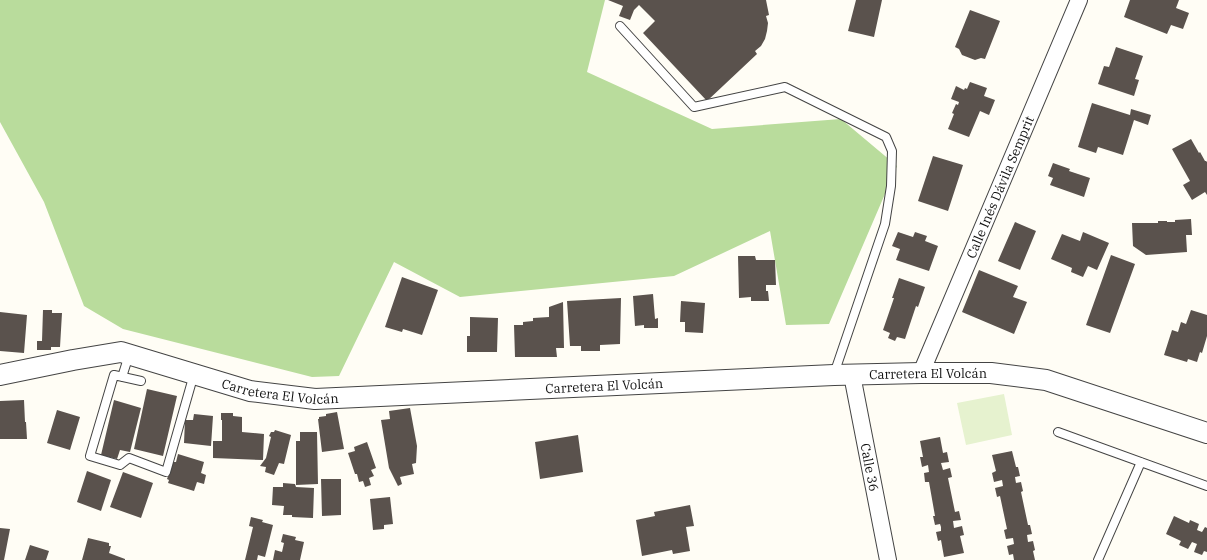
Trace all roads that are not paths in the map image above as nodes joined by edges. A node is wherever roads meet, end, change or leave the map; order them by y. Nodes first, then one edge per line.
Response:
1 (1079, 0) edge
2 (620, 26) dead end
3 (129, 355) junction
4 (921, 373) junction
5 (194, 374) junction
6 (0, 375) edge
7 (843, 375) junction
8 (122, 377) junction
9 (141, 381) dead end
10 (1058, 432) dead end
11 (1207, 433) edge
12 (1142, 462) junction
13 (1207, 486) edge
14 (888, 560) edge
15 (1098, 560) edge

1 - 4 street, Calle Inés Dávila Semprit
2 - 7 lane
3 - 5 street, Carretera El Volcán
3 - 6 street, Carretera El Volcán
3 - 8 lane
4 - 7 street, Carretera El Volcán
4 - 11 street, Carretera El Volcán
5 - 7 street, Carretera El Volcán
5 - 8 lane
7 - 14 street, Calle 36
8 - 9 lane
10 - 12 lane
12 - 13 lane
12 - 15 lane

